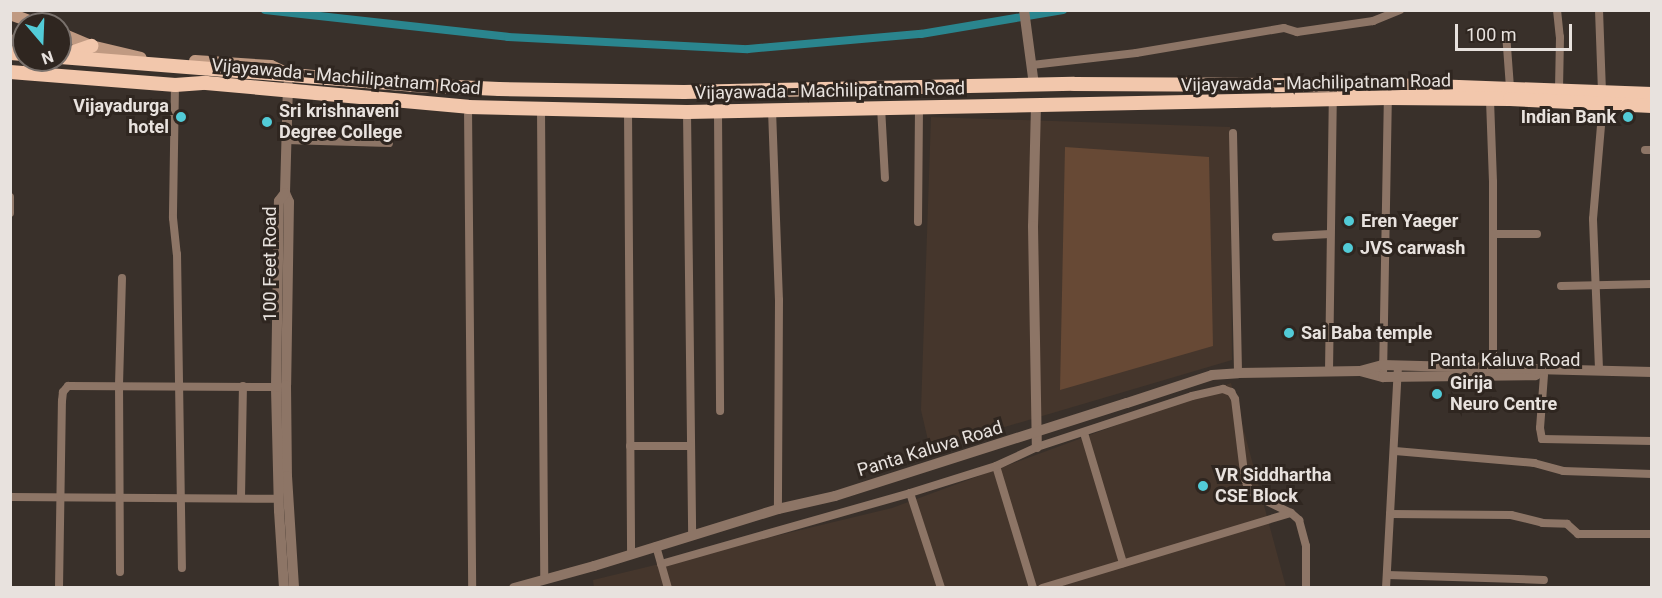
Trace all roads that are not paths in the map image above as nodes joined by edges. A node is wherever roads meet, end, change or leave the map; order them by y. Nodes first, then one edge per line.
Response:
1 (1024, 10) edge
2 (1400, 10) edge
3 (1557, 10) edge
4 (1599, 10) edge
5 (1506, 33) dead end
6 (72, 38) edge
7 (91, 46) junction
8 (72, 52) edge
9 (72, 57) edge
10 (1032, 65) junction
11 (10, 72) edge
12 (288, 74) junction
13 (367, 81) junction
14 (175, 85) junction
15 (1034, 85) junction
16 (1510, 88) junction
17 (288, 90) junction
18 (1559, 90) junction
19 (1652, 94) edge
20 (1602, 97) junction
21 (1388, 98) junction
22 (363, 99) junction
23 (1333, 100) junction
24 (1490, 100) junction
25 (1036, 105) junction
26 (919, 106) junction
27 (1652, 106) edge
28 (468, 107) junction
29 (881, 107) junction
30 (541, 109) junction
31 (628, 110) junction
32 (772, 110) junction
33 (687, 112) junction
34 (718, 112) junction
35 (1233, 133) dead end
36 (286, 140) junction
37 (389, 143) dead end
38 (885, 178) dead end
39 (285, 193) junction
40 (10, 197) edge
41 (10, 213) edge
42 (918, 222) dead end
43 (1330, 234) junction
44 (1493, 234) junction
45 (1537, 234) dead end
46 (1276, 237) dead end
47 (122, 278) dead end
48 (1652, 284) edge
49 (1561, 286) dead end
50 (1594, 287) junction
51 (1382, 365) junction
52 (1398, 365) junction
53 (1493, 367) junction
54 (1599, 369) junction
55 (1360, 371) junction
56 (1329, 372) junction
57 (1652, 372) edge
58 (1238, 373) junction
59 (1544, 375) junction
60 (1383, 377) junction
61 (1397, 377) junction
62 (1652, 378) edge
63 (119, 385) junction
64 (178, 385) junction
65 (243, 386) junction
66 (276, 387) junction
67 (720, 411) dead end
68 (1084, 433) junction
69 (1652, 441) edge
70 (630, 446) junction
71 (691, 446) junction
72 (1038, 447) junction
73 (1395, 451) junction
74 (996, 466) junction
75 (1652, 474) edge
76 (910, 493) junction
77 (10, 497) edge
78 (181, 497) junction
79 (59, 498) junction
80 (241, 498) junction
81 (119, 499) junction
82 (278, 499) junction
83 (778, 509) junction
84 (1291, 513) junction
85 (1390, 514) junction
86 (1652, 534) edge
87 (692, 536) junction
88 (656, 546) junction
89 (631, 554) junction
90 (1123, 563) junction
91 (662, 564) junction
92 (182, 568) dead end
93 (120, 572) dead end
94 (1387, 575) junction
95 (544, 579) junction
96 (1544, 580) dead end
97 (59, 588) edge
98 (284, 588) edge
99 (294, 588) edge
100 (472, 588) edge
101 (514, 588) edge
102 (668, 588) edge
103 (941, 588) edge
104 (1034, 588) edge
105 (1042, 588) edge
106 (1306, 588) edge
107 (1386, 588) edge

1 - 10 street
2 - 10 street
3 - 18 street
4 - 20 street
5 - 16 street
6 - 7 main road
7 - 8 highway
7 - 12 main road
9 - 12 highway, Vijayawada - Machilipatnam Road
10 - 15 street
11 - 14 highway, Vijayawada - Machilipatnam Road
12 - 13 highway, Vijayawada - Machilipatnam Road
12 - 17 street
13 - 15 highway, Vijayawada - Machilipatnam Road
13 - 22 highway
14 - 17 highway, Vijayawada - Machilipatnam Road
14 - 64 street
15 - 16 highway, Vijayawada - Machilipatnam Road
16 - 18 highway, Vijayawada - Machilipatnam Road
17 - 22 highway, Vijayawada - Machilipatnam Road
17 - 36 street
18 - 20 highway, Vijayawada - Machilipatnam Road
19 - 20 highway, Vijayawada - Machilipatnam Road
20 - 24 highway, Vijayawada - Machilipatnam Road
20 - 27 highway, Vijayawada - Machilipatnam Road
20 - 50 street
21 - 23 highway, Vijayawada - Machilipatnam Road
21 - 24 highway, Vijayawada - Machilipatnam Road
21 - 51 street
22 - 28 highway, Vijayawada - Machilipatnam Road
23 - 25 highway, Vijayawada - Machilipatnam Road
23 - 43 street
24 - 44 street
25 - 26 highway, Vijayawada - Machilipatnam Road
25 - 72 street
26 - 29 highway, Vijayawada - Machilipatnam Road
26 - 42 street
28 - 30 highway, Vijayawada - Machilipatnam Road
28 - 100 street
29 - 32 highway, Vijayawada - Machilipatnam Road
29 - 38 street
30 - 31 highway, Vijayawada - Machilipatnam Road
30 - 95 street
31 - 33 highway, Vijayawada - Machilipatnam Road
31 - 70 street
32 - 34 highway, Vijayawada - Machilipatnam Road
32 - 83 street
33 - 34 highway, Vijayawada - Machilipatnam Road
33 - 71 street
34 - 67 street
35 - 58 street
36 - 37 street
36 - 39 street
39 - 66 street, 100 Feet Road
39 - 99 street, 100 Feet Road
40 - 41 street
43 - 46 street
43 - 56 street
44 - 45 street
44 - 53 street
47 - 63 street
48 - 50 street
49 - 50 street
50 - 54 street
51 - 52 street, Panta Kaluva Road
51 - 55 street, Panta Kaluva Road
51 - 60 street
52 - 53 street, Panta Kaluva Road
52 - 61 street
53 - 54 street, Panta Kaluva Road
54 - 57 street, Panta Kaluva Road
55 - 56 street, Panta Kaluva Road
55 - 60 street, Panta Kaluva Road
56 - 58 street, Panta Kaluva Road
58 - 83 street, Panta Kaluva Road, bridge
59 - 61 street, Panta Kaluva Road
59 - 62 street, Panta Kaluva Road
59 - 69 street
60 - 61 street, Panta Kaluva Road
61 - 73 street
63 - 64 street
63 - 79 street
63 - 81 street
64 - 65 street
64 - 78 street
65 - 66 street
65 - 80 street
66 - 82 street, 100 Feet Road
68 - 72 street
68 - 84 street
68 - 90 street
70 - 71 street
70 - 89 street
71 - 87 street
72 - 74 street
73 - 75 street
73 - 85 street
74 - 76 street
74 - 104 street
76 - 91 street
76 - 103 street
77 - 79 street
78 - 80 street
78 - 81 street
78 - 92 street
79 - 81 street
79 - 97 street
80 - 82 street
81 - 93 street
82 - 98 street, 100 Feet Road
83 - 87 street, Panta Kaluva Road
84 - 90 street
84 - 106 street
85 - 86 street
85 - 94 street
87 - 88 street, Panta Kaluva Road
88 - 89 street, Panta Kaluva Road
88 - 91 street
89 - 95 street, Panta Kaluva Road
90 - 105 street
91 - 102 street
94 - 96 street
94 - 107 street
95 - 101 street, Panta Kaluva Road

